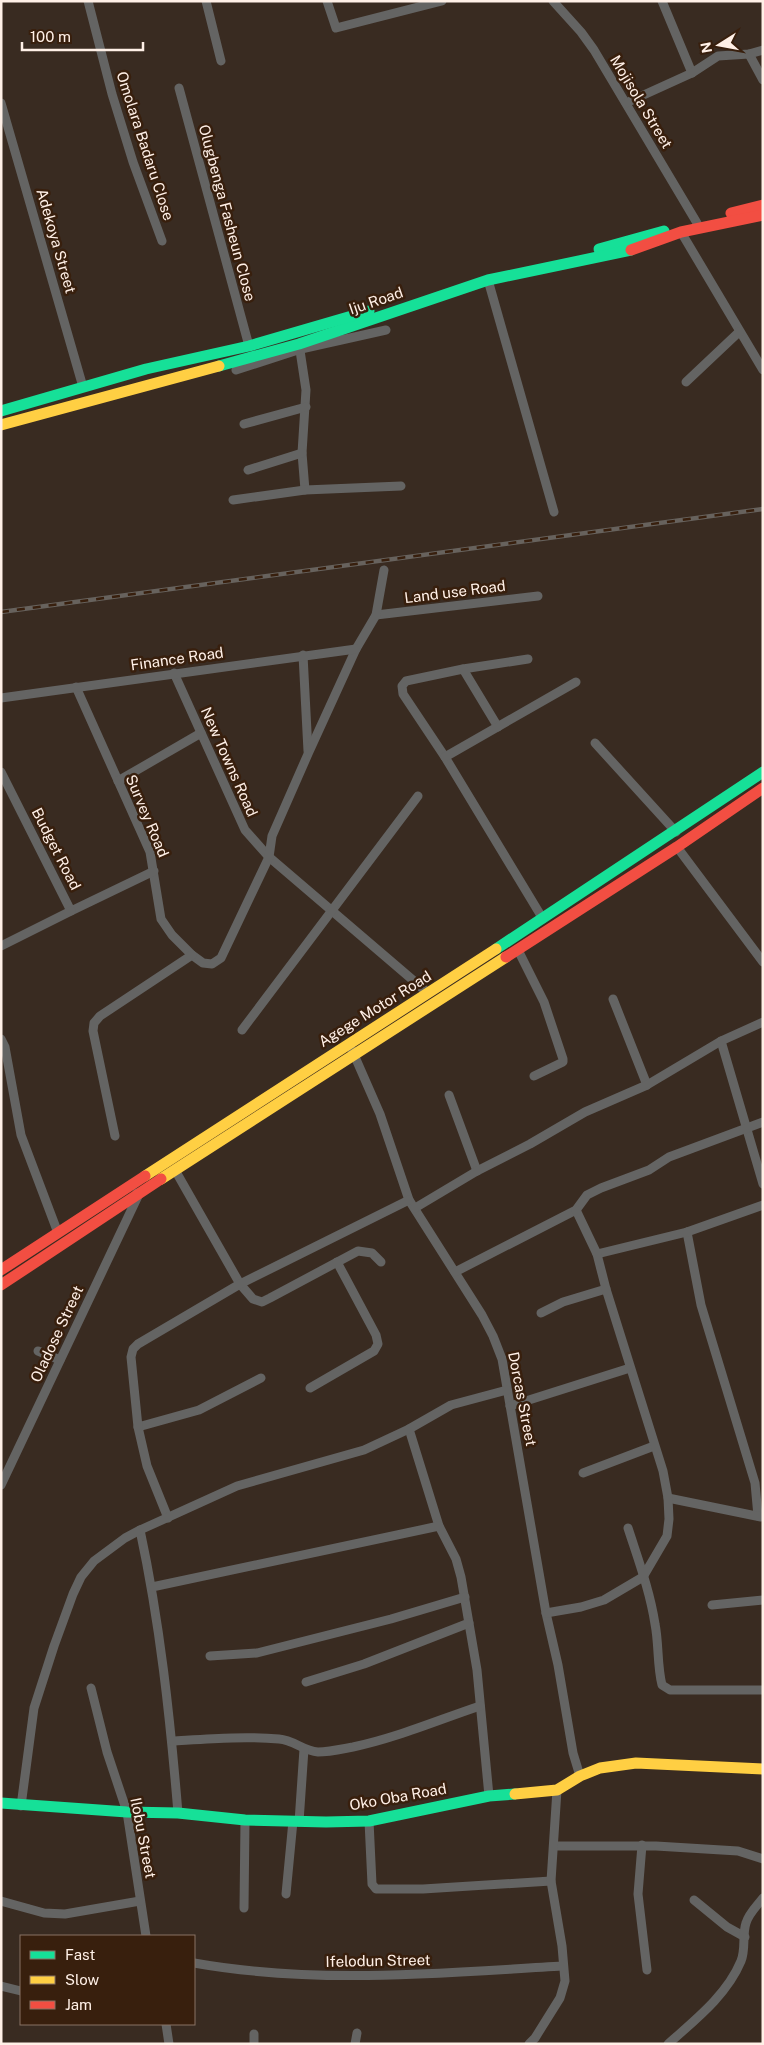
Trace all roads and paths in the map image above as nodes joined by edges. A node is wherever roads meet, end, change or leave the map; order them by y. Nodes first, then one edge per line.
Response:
1 (88, 1) edge
2 (206, 1) edge
3 (327, 1) edge
4 (442, 1) edge
5 (554, 1) edge
6 (662, 1) edge
7 (763, 50) edge
8 (749, 54) junction
9 (221, 61) dead end
10 (692, 73) junction
11 (763, 80) edge
12 (179, 88) dead end
13 (1, 103) edge
14 (626, 103) junction
15 (763, 205) edge
16 (763, 215) edge
17 (697, 223) junction
18 (681, 232) junction
19 (162, 241) dead end
20 (488, 280) junction
21 (386, 330) dead end
22 (740, 332) junction
23 (249, 346) junction
24 (300, 346) junction
25 (236, 370) dead end
26 (763, 370) edge
27 (686, 382) dead end
28 (83, 387) junction
29 (306, 407) junction
30 (1, 411) edge
31 (244, 424) dead end
32 (1, 425) edge
33 (302, 453) junction
34 (248, 470) dead end
35 (400, 486) dead end
36 (305, 490) junction
37 (233, 500) dead end
38 (554, 512) dead end
39 (384, 570) dead end
40 (538, 596) dead end
41 (376, 615) junction
42 (356, 649) junction
43 (303, 656) junction
44 (528, 659) dead end
45 (463, 669) junction
46 (174, 673) junction
47 (576, 682) dead end
48 (76, 687) junction
49 (1, 698) edge
50 (498, 727) junction
51 (201, 733) junction
52 (595, 743) dead end
53 (308, 754) junction
54 (445, 757) junction
55 (1, 772) edge
56 (763, 772) edge
57 (118, 781) junction
58 (763, 788) edge
59 (418, 796) dead end
60 (676, 832) junction
61 (677, 847) junction
62 (647, 850) junction
63 (269, 856) junction
64 (654, 862) junction
65 (154, 871) junction
66 (583, 892) junction
67 (590, 903) junction
68 (330, 910) junction
69 (71, 911) junction
70 (544, 919) junction
71 (1, 946) edge
72 (518, 950) junction
73 (192, 954) junction
74 (763, 962) edge
75 (428, 994) junction
76 (613, 999) dead end
77 (763, 1022) edge
78 (242, 1030) dead end
79 (1, 1039) edge
80 (720, 1041) junction
81 (348, 1044) junction
82 (355, 1056) junction
83 (534, 1076) dead end
84 (647, 1085) junction
85 (449, 1095) dead end
86 (763, 1122) edge
87 (746, 1127) junction
88 (115, 1136) dead end
89 (175, 1170) junction
90 (477, 1171) junction
91 (134, 1183) junction
92 (763, 1184) edge
93 (138, 1196) junction
94 (409, 1200) junction
95 (763, 1206) edge
96 (415, 1208) junction
97 (576, 1210) junction
98 (687, 1232) junction
99 (58, 1233) junction
100 (597, 1254) junction
101 (337, 1262) junction
102 (381, 1262) dead end
103 (1, 1270) edge
104 (455, 1272) junction
105 (240, 1284) junction
106 (1, 1285) edge
107 (606, 1289) junction
108 (541, 1313) dead end
109 (38, 1350) dead end
110 (60, 1360) junction
111 (630, 1368) junction
112 (261, 1378) dead end
113 (310, 1388) dead end
114 (507, 1390) junction
115 (510, 1406) junction
116 (138, 1428) junction
117 (409, 1429) junction
118 (654, 1446) junction
119 (583, 1473) dead end
120 (1, 1485) edge
121 (668, 1498) junction
122 (760, 1517) edge
123 (168, 1518) junction
124 (439, 1526) junction
125 (628, 1528) dead end
126 (140, 1530) junction
127 (644, 1577) junction
128 (152, 1588) junction
129 (465, 1597) junction
130 (763, 1600) edge
131 (712, 1604) dead end
132 (546, 1613) junction
133 (469, 1623) junction
134 (210, 1656) dead end
135 (306, 1682) dead end
136 (91, 1688) dead end
137 (763, 1690) edge
138 (480, 1706) junction
139 (172, 1741) junction
140 (304, 1750) junction
141 (763, 1769) edge
142 (580, 1776) junction
143 (557, 1790) junction
144 (489, 1796) junction
145 (1, 1804) edge
146 (21, 1806) junction
147 (127, 1812) junction
148 (178, 1812) junction
149 (245, 1820) junction
150 (369, 1821) junction
151 (296, 1822) junction
152 (642, 1845) junction
153 (554, 1846) junction
154 (763, 1858) edge
155 (551, 1881) junction
156 (286, 1894) dead end
157 (763, 1898) edge
158 (694, 1900) dead end
159 (1, 1901) edge
160 (140, 1901) junction
161 (244, 1908) dead end
162 (146, 1935) edge
163 (745, 1937) junction
164 (195, 1963) edge
165 (563, 1966) junction
166 (647, 1970) dead end
167 (1, 1986) edge
168 (20, 1991) edge
169 (166, 2025) edge
170 (357, 2033) dead end
171 (169, 2044) edge
172 (355, 2044) edge
173 (529, 2044) edge
174 (668, 2044) edge

1 - 19 street, Omolara Badaru Close
2 - 9 street
3 - 4 street
5 - 14 street, Mojisola Street
6 - 10 street
7 - 8 street
8 - 10 street
8 - 11 street
10 - 14 street
12 - 23 street, Olugbenga Fasheun Close
13 - 28 street, Adekoya Street
14 - 17 street, Mojisola Street
15 - 17 main road, Iju Road
16 - 18 main road, Iju Road
17 - 23 main road, Iju Road
18 - 20 main road, Iju Road
18 - 22 street
20 - 24 main road, Iju Road
20 - 38 street
21 - 24 street
22 - 26 street
22 - 27 street
23 - 28 main road, Iju Road
24 - 25 street
24 - 29 street
24 - 32 main road, Iju Road
28 - 30 main road, Iju Road
29 - 31 street
29 - 33 street
33 - 34 street
33 - 36 street
35 - 36 street
36 - 37 street
39 - 41 street, Land use Road
40 - 41 street, Land use Road
41 - 42 street, Land use Road
42 - 43 street, Finance Road
42 - 53 street, Land use Road
43 - 46 street, Finance Road
43 - 53 street, Land use Road
44 - 45 street
45 - 50 street
45 - 54 street
46 - 48 street, Finance Road
46 - 51 street, New Towns Road
47 - 50 street
48 - 49 street, Finance Road
48 - 57 street, Survey Road
50 - 54 street
51 - 57 street
51 - 63 street, New Towns Road
52 - 60 street
53 - 63 street, Land use Road
54 - 70 street
55 - 69 street, Budget Road
56 - 60 main road, Agege Motor Road
57 - 65 street, Survey Road
58 - 61 main road, Agege Motor Road
59 - 68 street
60 - 62 main road, Agege Motor Road
61 - 64 main road, Agege Motor Road
61 - 74 street
62 - 64 main road
62 - 66 main road, Agege Motor Road
63 - 68 street, New Towns Road
63 - 73 street, Survey Road
64 - 67 main road, Agege Motor Road
65 - 69 street, Budget Road
65 - 73 street, Survey Road
66 - 67 main road
66 - 70 main road, Agege Motor Road
67 - 72 main road, Agege Motor Road
68 - 75 street, New Towns Road
68 - 78 street
69 - 71 street
70 - 75 main road, Agege Motor Road
72 - 82 main road, Agege Motor Road
72 - 83 street
73 - 88 street
75 - 81 main road, Agege Motor Road
76 - 84 street
77 - 80 street
79 - 99 street
80 - 84 street
80 - 87 street
81 - 82 street, Dorcas Street
81 - 91 main road, Agege Motor Road
82 - 89 main road, Agege Motor Road
82 - 94 street, Dorcas Street
84 - 90 street
85 - 90 street
86 - 87 street
87 - 92 street
87 - 97 street
89 - 93 main road, Agege Motor Road
89 - 105 street
90 - 96 street
91 - 93 street
91 - 99 main road, Agege Motor Road
93 - 106 main road, Agege Motor Road
93 - 110 street, Oladose Street
94 - 96 street, Dorcas Street
94 - 105 street
95 - 98 street
96 - 104 street, Dorcas Street
97 - 100 street
97 - 104 street
98 - 100 street
98 - 122 street
99 - 103 main road, Agege Motor Road
100 - 107 street
101 - 102 street
101 - 105 street
101 - 113 street
104 - 114 street, Dorcas Street
105 - 116 street
107 - 108 street
107 - 111 street
109 - 110 street
110 - 120 street, Oladose Street
111 - 115 street
111 - 118 street
112 - 116 street
114 - 115 street, Dorcas Street
114 - 117 street
115 - 132 street, Dorcas Street
116 - 123 street
117 - 123 street
117 - 124 street
118 - 119 street
118 - 121 street
121 - 122 street
121 - 127 street
123 - 126 street
124 - 128 street
124 - 129 street
125 - 127 street
126 - 128 street
126 - 146 street
127 - 132 street
127 - 137 street
128 - 139 street
129 - 133 street
129 - 134 street
130 - 131 street
132 - 142 street, Dorcas Street
133 - 135 street
133 - 138 street
136 - 147 street, Ilobu Street
138 - 140 street
138 - 144 street
139 - 140 street
139 - 148 street
140 - 151 street
141 - 142 main road, Oko Oba Road
142 - 143 main road, Oko Oba Road
143 - 144 main road, Oko Oba Road
143 - 153 street
144 - 150 main road, Oko Oba Road
145 - 146 main road, Oko Oba Road
146 - 147 main road, Oko Oba Road
147 - 148 main road, Oko Oba Road
147 - 160 street, Ilobu Street
148 - 149 main road, Oko Oba Road
149 - 151 main road, Oko Oba Road
149 - 161 street
150 - 151 main road, Oko Oba Road
150 - 155 street
151 - 156 street
152 - 153 street
152 - 154 street
152 - 166 street
153 - 155 street
155 - 165 street
157 - 163 street
158 - 163 street
159 - 160 street
160 - 162 street, Ilobu Street
163 - 174 street
164 - 165 street, Ifelodun Street
165 - 173 street
167 - 168 street
169 - 171 street
170 - 172 street

